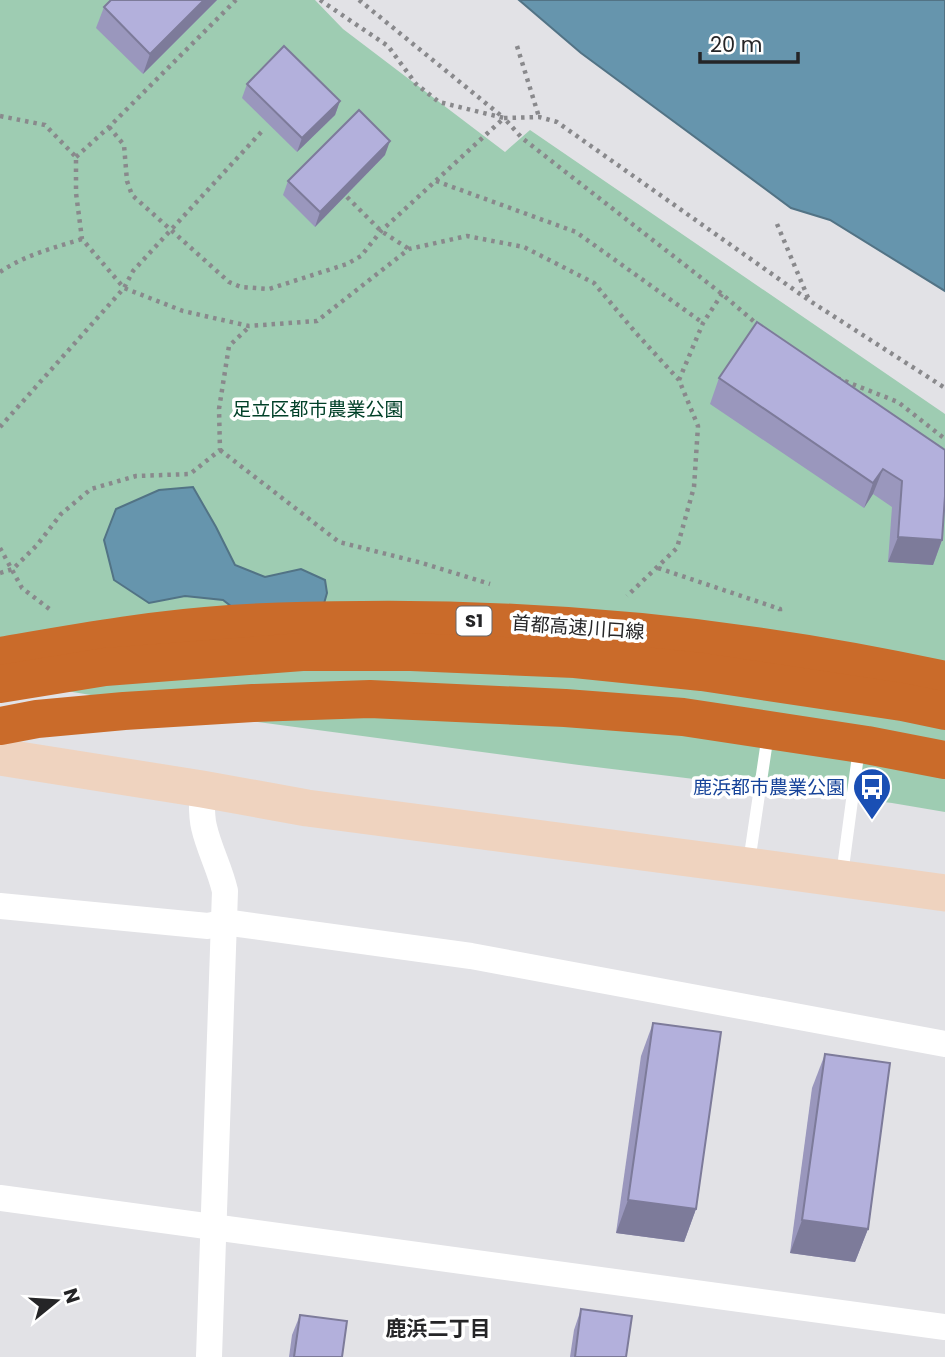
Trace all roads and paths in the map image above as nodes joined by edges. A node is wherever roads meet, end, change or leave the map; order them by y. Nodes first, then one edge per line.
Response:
1 (236, 0) edge
2 (320, 0) edge
3 (359, 0) edge
4 (517, 46) dead end
5 (0, 116) edge
6 (539, 117) junction
7 (505, 118) junction
8 (109, 127) junction
9 (264, 129) dead end
10 (76, 157) junction
11 (436, 181) junction
12 (347, 197) edge
13 (777, 224) dead end
14 (171, 230) junction
15 (381, 231) junction
16 (82, 239) junction
17 (409, 249) junction
18 (0, 272) edge
19 (124, 288) junction
20 (722, 294) junction
21 (810, 300) junction
22 (703, 323) junction
23 (249, 326) junction
24 (764, 330) edge
25 (829, 375) edge
26 (679, 380) junction
27 (945, 388) edge
28 (0, 427) edge
29 (945, 439) edge
30 (220, 450) junction
31 (0, 548) edge
32 (13, 569) junction
33 (0, 573) edge
34 (494, 585) dead end
35 (627, 596) dead end
36 (58, 615) dead end
37 (0, 656) edge
38 (945, 680) edge
39 (0, 684) edge
40 (945, 711) edge
41 (0, 726) edge
42 (859, 748) junction
43 (0, 757) edge
44 (945, 762) edge
45 (202, 789) junction
46 (748, 866) junction
47 (841, 879) junction
48 (945, 893) edge
49 (0, 906) edge
50 (224, 922) junction
51 (945, 1044) edge
52 (0, 1198) edge
53 (214, 1228) junction
54 (945, 1327) edge
55 (209, 1357) edge

1 - 8 path
2 - 7 path
3 - 7 path
4 - 6 path
5 - 10 path
6 - 7 path
6 - 21 path
7 - 11 path
7 - 20 path
8 - 10 path
8 - 14 path
9 - 14 path
10 - 16 path
11 - 15 path
11 - 22 path
12 - 15 path
13 - 21 path
14 - 15 path
14 - 19 path
15 - 17 path
16 - 18 path
16 - 19 path
17 - 23 path
17 - 26 path
19 - 23 path
19 - 28 path
20 - 22 path
20 - 24 path
21 - 27 path
22 - 26 path
23 - 30 path
25 - 29 path
26 - 35 path
30 - 32 path
30 - 34 path
31 - 32 path
32 - 33 path
32 - 36 path
37 - 38 highway, 首都高速川口線 / S1
39 - 40 highway
41 - 44 highway
42 - 44 lane
42 - 46 lane
42 - 47 lane
43 - 45 street
45 - 46 street
45 - 50 street
46 - 47 street
47 - 48 street
49 - 50 street
50 - 51 street
50 - 53 street
52 - 53 street
53 - 54 street
53 - 55 street

